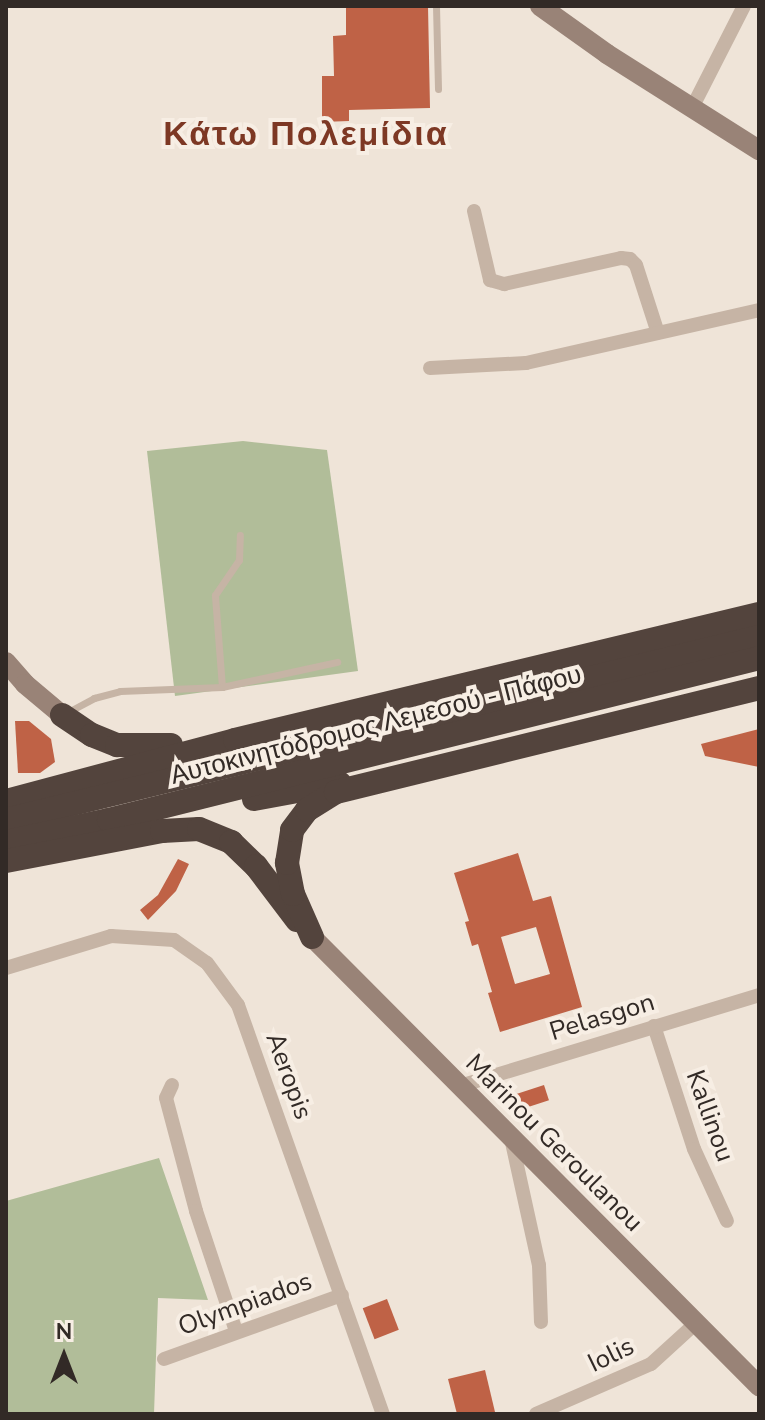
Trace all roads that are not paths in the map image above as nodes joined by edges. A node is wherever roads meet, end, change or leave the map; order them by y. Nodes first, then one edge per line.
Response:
1 (436, 6) edge
2 (540, 6) edge
3 (744, 6) edge
4 (438, 89) dead end
5 (693, 106) junction
6 (759, 150) edge
7 (474, 211) dead end
8 (759, 310) edge
9 (658, 333) junction
10 (430, 368) dead end
11 (240, 535) dead end
12 (759, 614) edge
13 (759, 637) edge
14 (759, 658) edge
15 (6, 662) edge
16 (337, 662) dead end
17 (222, 687) junction
18 (759, 688) edge
19 (62, 715) junction
20 (235, 740) junction
21 (417, 769) junction
22 (6, 801) edge
23 (6, 820) edge
24 (109, 820) junction
25 (6, 842) edge
26 (6, 861) edge
27 (312, 937) junction
28 (6, 968) edge
29 (759, 995) edge
30 (654, 1026) junction
31 (172, 1085) dead end
32 (460, 1086) junction
33 (511, 1137) junction
34 (727, 1221) dead end
35 (342, 1295) junction
36 (541, 1322) dead end
37 (696, 1323) junction
38 (236, 1331) junction
39 (164, 1359) dead end
40 (759, 1386) edge
41 (545, 1413) edge
42 (383, 1414) edge

1 - 4 lane
2 - 5 street
3 - 5 street
5 - 6 street
7 - 9 street
8 - 9 street
9 - 10 street
11 - 17 lane
12 - 20 highway
13 - 23 highway, Αυτοκινητόδρομος Λεμεσού - Πάφου
14 - 24 highway, Αυτοκινητόδρομος Λεμεσού - Πάφου
15 - 19 street
16 - 17 lane
17 - 19 lane
18 - 21 highway
19 - 20 highway
20 - 22 highway
21 - 24 highway
21 - 27 highway
24 - 25 highway, Αυτοκινητόδρομος Λεμεσού - Πάφου
26 - 27 highway
27 - 32 street, Marinou Geroulanou
28 - 35 street, Aeropis
29 - 30 street, Pelasgon
30 - 32 street, Pelasgon
30 - 34 street, Kallinou
31 - 38 street
32 - 33 street, Marinou Geroulanou
33 - 36 street
33 - 37 street, Marinou Geroulanou
35 - 38 street, Olympiados
35 - 42 street, Aeropis
37 - 40 street, Marinou Geroulanou
37 - 41 street, Iolis
38 - 39 street, Olympiados

